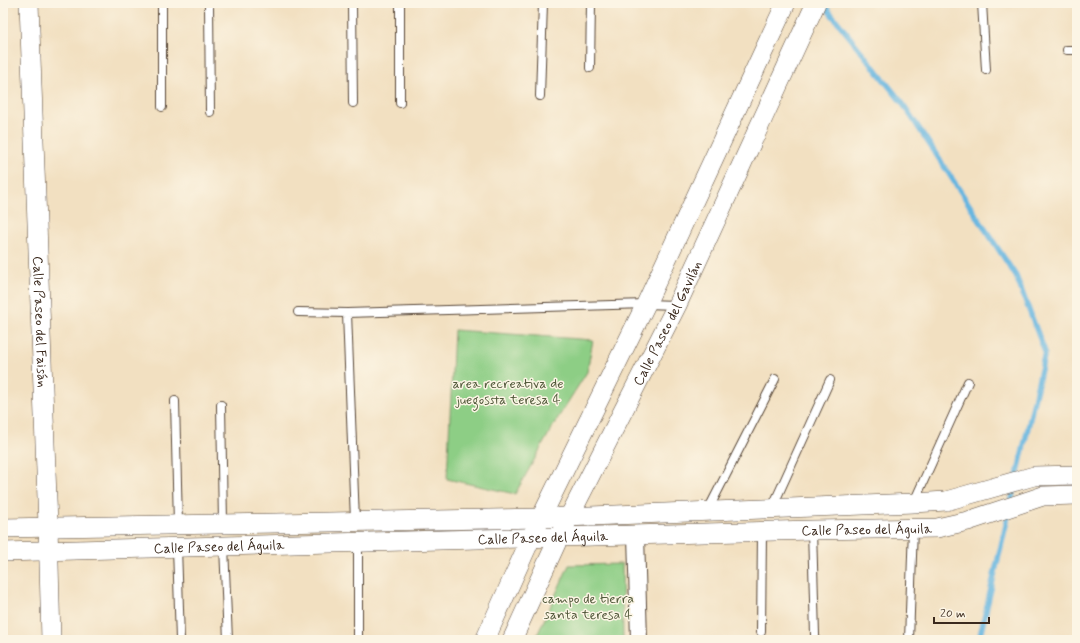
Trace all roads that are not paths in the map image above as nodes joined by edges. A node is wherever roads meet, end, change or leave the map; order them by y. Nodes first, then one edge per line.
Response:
1 (29, 3) edge
2 (162, 3) edge
3 (209, 3) edge
4 (352, 3) edge
5 (400, 3) edge
6 (544, 3) edge
7 (591, 3) edge
8 (786, 3) edge
9 (816, 3) edge
10 (982, 3) edge
11 (1067, 50) dead end
12 (1077, 50) edge
13 (590, 68) dead end
14 (986, 70) dead end
15 (540, 96) dead end
16 (353, 103) dead end
17 (400, 103) dead end
18 (162, 107) dead end
19 (210, 112) dead end
20 (646, 304) junction
21 (677, 305) junction
22 (298, 312) dead end
23 (347, 313) junction
24 (775, 379) dead end
25 (830, 380) dead end
26 (968, 382) dead end
27 (175, 401) dead end
28 (221, 405) dead end
29 (1077, 475) edge
30 (1077, 495) edge
31 (914, 503) junction
32 (772, 508) junction
33 (708, 510) junction
34 (570, 516) junction
35 (541, 518) junction
36 (355, 521) junction
37 (223, 523) junction
38 (178, 524) junction
39 (48, 526) junction
40 (3, 528) edge
41 (913, 528) junction
42 (812, 530) junction
43 (762, 532) junction
44 (636, 535) junction
45 (559, 537) junction
46 (531, 538) junction
47 (358, 543) junction
48 (224, 546) junction
49 (177, 547) junction
50 (3, 552) edge
51 (48, 552) junction
52 (761, 632) dead end
53 (815, 635) dead end
54 (51, 640) edge
55 (180, 640) edge
56 (228, 640) edge
57 (358, 640) edge
58 (485, 640) edge
59 (512, 640) edge
60 (639, 640) edge
61 (909, 640) edge

1 - 39 street, Calle Paseo del Faisán
2 - 18 lane
3 - 19 lane
4 - 16 lane
5 - 17 lane
6 - 15 lane
7 - 13 lane
8 - 20 street, Calle Paseo del Gavilán
9 - 21 street, Calle Paseo del Gavilán
10 - 14 lane
11 - 12 lane
20 - 21 lane
20 - 23 lane
20 - 35 street, Calle Paseo del Gavilán
21 - 34 street, Calle Paseo del Gavilán
22 - 23 lane
23 - 36 lane
24 - 33 lane
25 - 32 lane
26 - 31 lane
27 - 38 lane
28 - 37 lane
29 - 31 street, Calle Paseo del Águila
30 - 41 street, Calle Paseo del Águila
31 - 32 street, Calle Paseo del Águila
32 - 33 street, Calle Paseo del Águila
33 - 34 street, Calle Paseo del Águila
34 - 35 street, Calle Paseo del Águila
34 - 45 street, Calle Paseo del Gavilán
35 - 36 street, Calle Paseo del Águila
35 - 46 street, Calle Paseo del Gavilán
36 - 37 street, Calle Paseo del Águila
37 - 38 street, Calle Paseo del Águila
38 - 39 street, Calle Paseo del Águila
39 - 40 street, Calle Paseo del Águila
39 - 51 street, Calle Paseo del Faisán
41 - 42 street, Calle Paseo del Águila
41 - 61 lane
42 - 43 street, Calle Paseo del Águila
42 - 53 lane
43 - 44 street, Calle Paseo del Águila
43 - 52 lane
44 - 45 street, Calle Paseo del Águila
44 - 60 street
45 - 46 street, Calle Paseo del Águila
45 - 59 street, Calle Paseo del Gavilán
46 - 47 street, Calle Paseo del Águila
46 - 58 street, Calle Paseo del Gavilán
47 - 48 street, Calle Paseo del Águila
47 - 57 lane
48 - 49 street, Calle Paseo del Águila
48 - 56 lane
49 - 51 street, Calle Paseo del Águila
49 - 55 lane
50 - 51 street, Calle Paseo del Águila
51 - 54 street, Calle Paseo del Faisán

